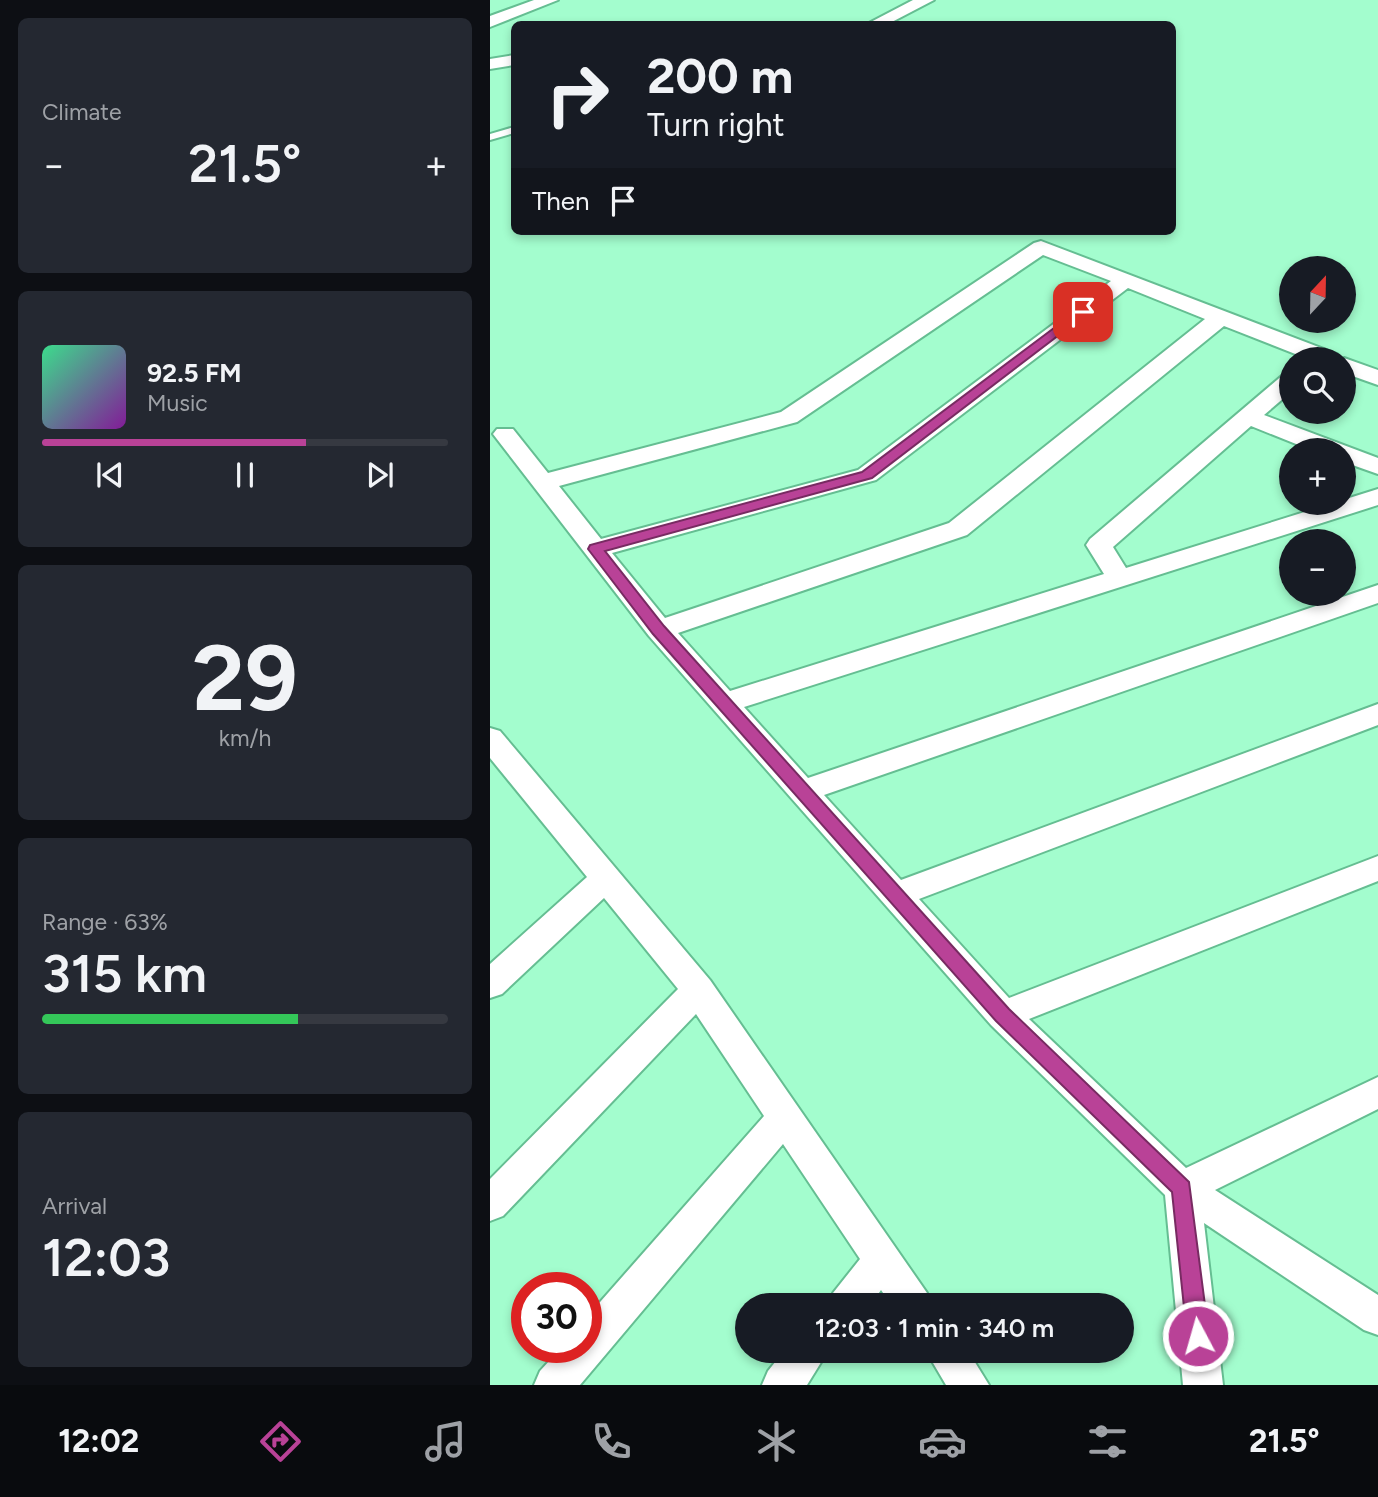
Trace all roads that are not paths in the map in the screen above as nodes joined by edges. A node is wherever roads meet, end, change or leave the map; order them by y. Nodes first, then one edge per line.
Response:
1 (550, 0) edge
2 (926, 0) edge
3 (882, 21) edge
4 (490, 22) edge
5 (511, 60) edge
6 (490, 64) edge
7 (511, 131) edge
8 (490, 137) edge
9 (1126, 280) junction
10 (1222, 317) junction
11 (1294, 347) edge
12 (1356, 370) edge
13 (1378, 378) edge
14 (1279, 390) edge
15 (1248, 417) junction
16 (505, 434) dead end
17 (1302, 438) edge
18 (1356, 459) edge
19 (1378, 467) edge
20 (543, 482) junction
21 (1378, 497) edge
22 (595, 549) junction
23 (1119, 578) junction
24 (1378, 594) edge
25 (659, 630) junction
26 (724, 703) junction
27 (1378, 714) edge
28 (490, 738) edge
29 (802, 791) junction
30 (1378, 868) edge
31 (607, 877) junction
32 (896, 895) junction
33 (490, 984) edge
34 (698, 990) junction
35 (1003, 1015) junction
36 (1378, 1092) edge
37 (784, 1118) junction
38 (1182, 1188) junction
39 (490, 1203) edge
40 (882, 1260) junction
41 (856, 1293) edge
42 (905, 1293) edge
43 (1373, 1307) edge
44 (602, 1328) edge
45 (573, 1363) edge
46 (799, 1363) edge
47 (953, 1363) edge
48 (554, 1385) edge
49 (782, 1385) edge
50 (969, 1385) edge
51 (1203, 1385) edge

1 - 4 street
2 - 3 street
5 - 6 street
7 - 8 lane
9 - 10 street
9 - 20 street
9 - 22 street
10 - 11 street
10 - 25 street
12 - 13 street
14 - 15 street
15 - 17 street
15 - 23 street
16 - 20 street
18 - 19 street
20 - 22 street
21 - 23 street
22 - 25 street
23 - 26 street
24 - 29 street
25 - 26 street
26 - 29 street
27 - 32 street
28 - 31 street
29 - 32 street
30 - 35 street
31 - 33 street
31 - 34 street
32 - 35 street
34 - 37 street
34 - 39 street
35 - 38 street
36 - 38 street
37 - 40 street
37 - 44 street
38 - 43 street
38 - 51 street
40 - 41 street
40 - 42 street
45 - 48 street
46 - 49 street
47 - 50 street

